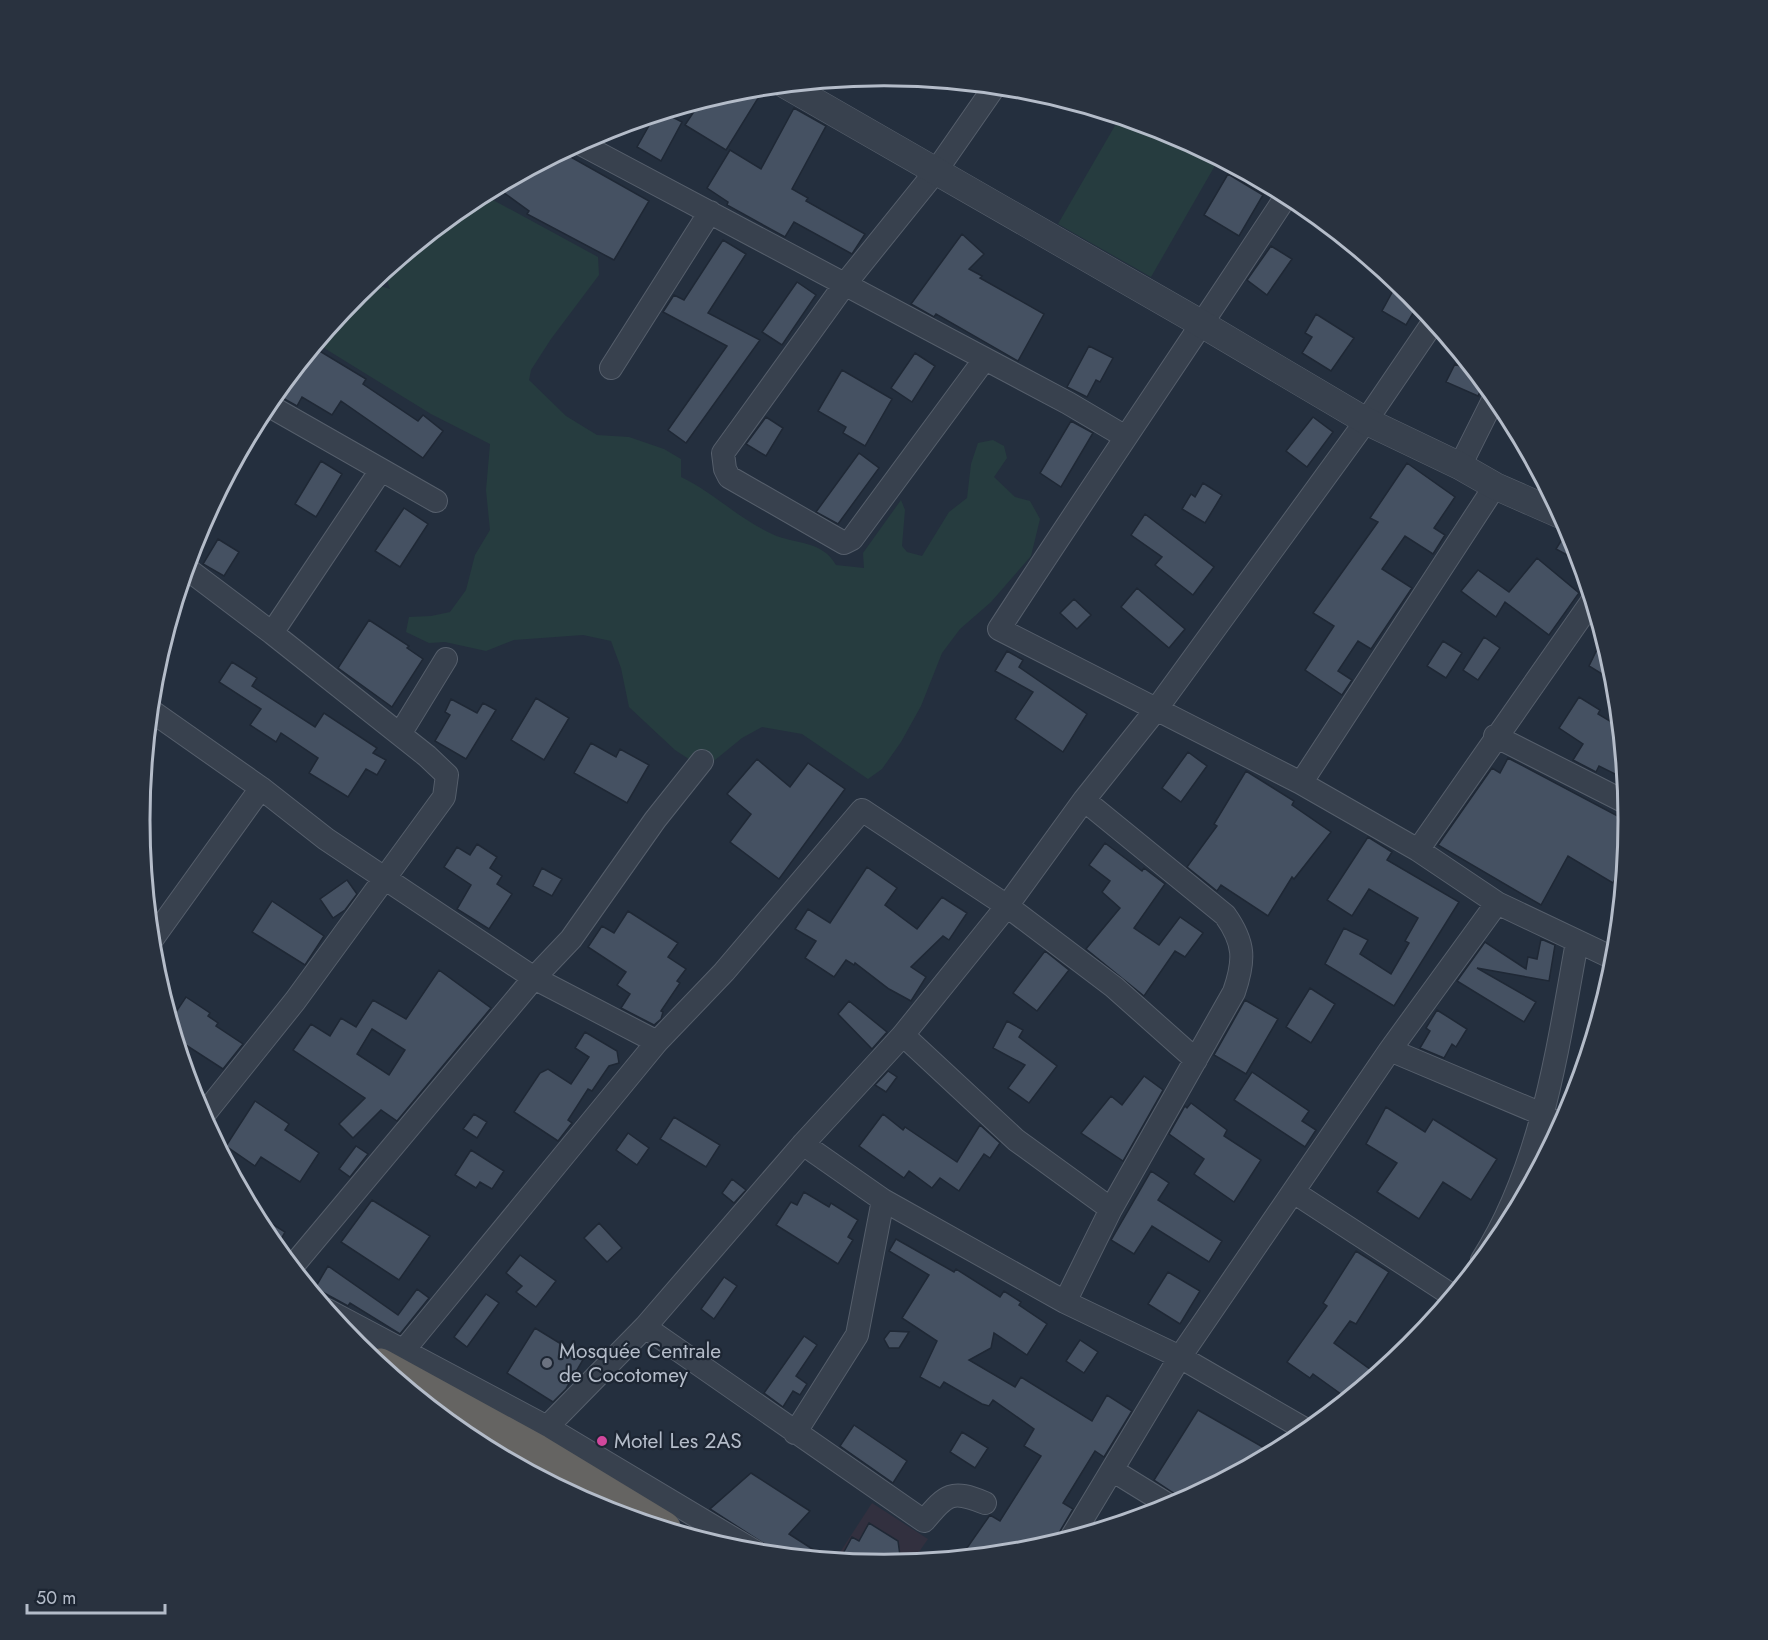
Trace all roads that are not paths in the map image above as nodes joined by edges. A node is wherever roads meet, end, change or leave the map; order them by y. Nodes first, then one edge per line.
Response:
1 (797, 91) edge
2 (990, 94) edge
3 (588, 148) edge
4 (936, 171) junction
5 (1282, 203) edge
6 (710, 212) junction
7 (845, 284) junction
8 (1202, 324) junction
9 (1429, 328) edge
10 (984, 360) junction
11 (611, 368) dead end
12 (1490, 405) edge
13 (275, 409) edge
14 (1366, 421) junction
15 (1124, 436) junction
16 (1460, 466) junction
17 (381, 470) junction
18 (1495, 486) junction
19 (436, 501) dead end
20 (1549, 509) edge
21 (192, 573) edge
22 (1588, 611) edge
23 (272, 633) junction
24 (446, 659) dead end
25 (1155, 711) junction
26 (157, 715) edge
27 (400, 734) junction
28 (1495, 736) junction
29 (702, 761) dead end
30 (1301, 783) junction
31 (261, 788) junction
32 (1618, 798) edge
33 (1084, 800) junction
34 (1418, 850) junction
35 (386, 877) junction
36 (1497, 903) junction
37 (1007, 906) junction
38 (158, 925) edge
39 (1578, 942) junction
40 (1605, 955) edge
41 (534, 978) junction
42 (903, 1035) junction
43 (657, 1042) junction
44 (1390, 1050) junction
45 (1196, 1060) junction
46 (209, 1109) edge
47 (1553, 1120) edge
48 (803, 1144) junction
49 (1531, 1166) edge
50 (1295, 1193) junction
51 (883, 1200) junction
52 (1111, 1209) junction
53 (297, 1261) edge
54 (1446, 1292) edge
55 (1065, 1302) junction
56 (645, 1327) junction
57 (362, 1336) edge
58 (392, 1358) edge
59 (1180, 1358) junction
60 (1299, 1426) edge
61 (547, 1427) junction
62 (795, 1433) junction
63 (1112, 1470) junction
64 (1161, 1500) edge
65 (985, 1503) dead end
66 (638, 1512) edge
67 (1077, 1528) edge
68 (733, 1538) edge

1 - 4 street
2 - 4 street
3 - 6 street
4 - 7 street
4 - 8 street
5 - 8 street
6 - 7 street
6 - 11 street
7 - 10 street
7 - 10 street
8 - 14 street
8 - 15 street
9 - 14 street
10 - 15 street
12 - 16 street
13 - 17 street
14 - 16 street
14 - 25 street
15 - 25 street
16 - 18 street
17 - 19 street
17 - 23 street
18 - 20 street
18 - 30 street
21 - 23 street
22 - 28 street
23 - 27 street
24 - 27 street
25 - 30 street
25 - 33 street
26 - 31 street
27 - 35 street
28 - 32 street
28 - 34 street
29 - 41 street
30 - 34 street
31 - 35 street
31 - 38 street
33 - 37 street
33 - 45 street
34 - 36 street
35 - 41 street
35 - 46 street
36 - 39 street
36 - 44 street
37 - 42 street
37 - 43 street
37 - 45 street
39 - 40 street
39 - 47 street
41 - 43 street
41 - 53 street
42 - 48 street
42 - 52 street
43 - 58 street
44 - 47 street
44 - 50 street
45 - 52 street
47 - 49 street
48 - 51 street
48 - 56 street
50 - 54 street
50 - 59 street
51 - 55 street
51 - 62 street
52 - 55 street
55 - 59 street
56 - 61 street
56 - 62 street
57 - 58 street
58 - 61 street
58 - 66 highway
59 - 60 street
59 - 63 street
61 - 68 street
62 - 65 street
63 - 64 street
63 - 67 street

